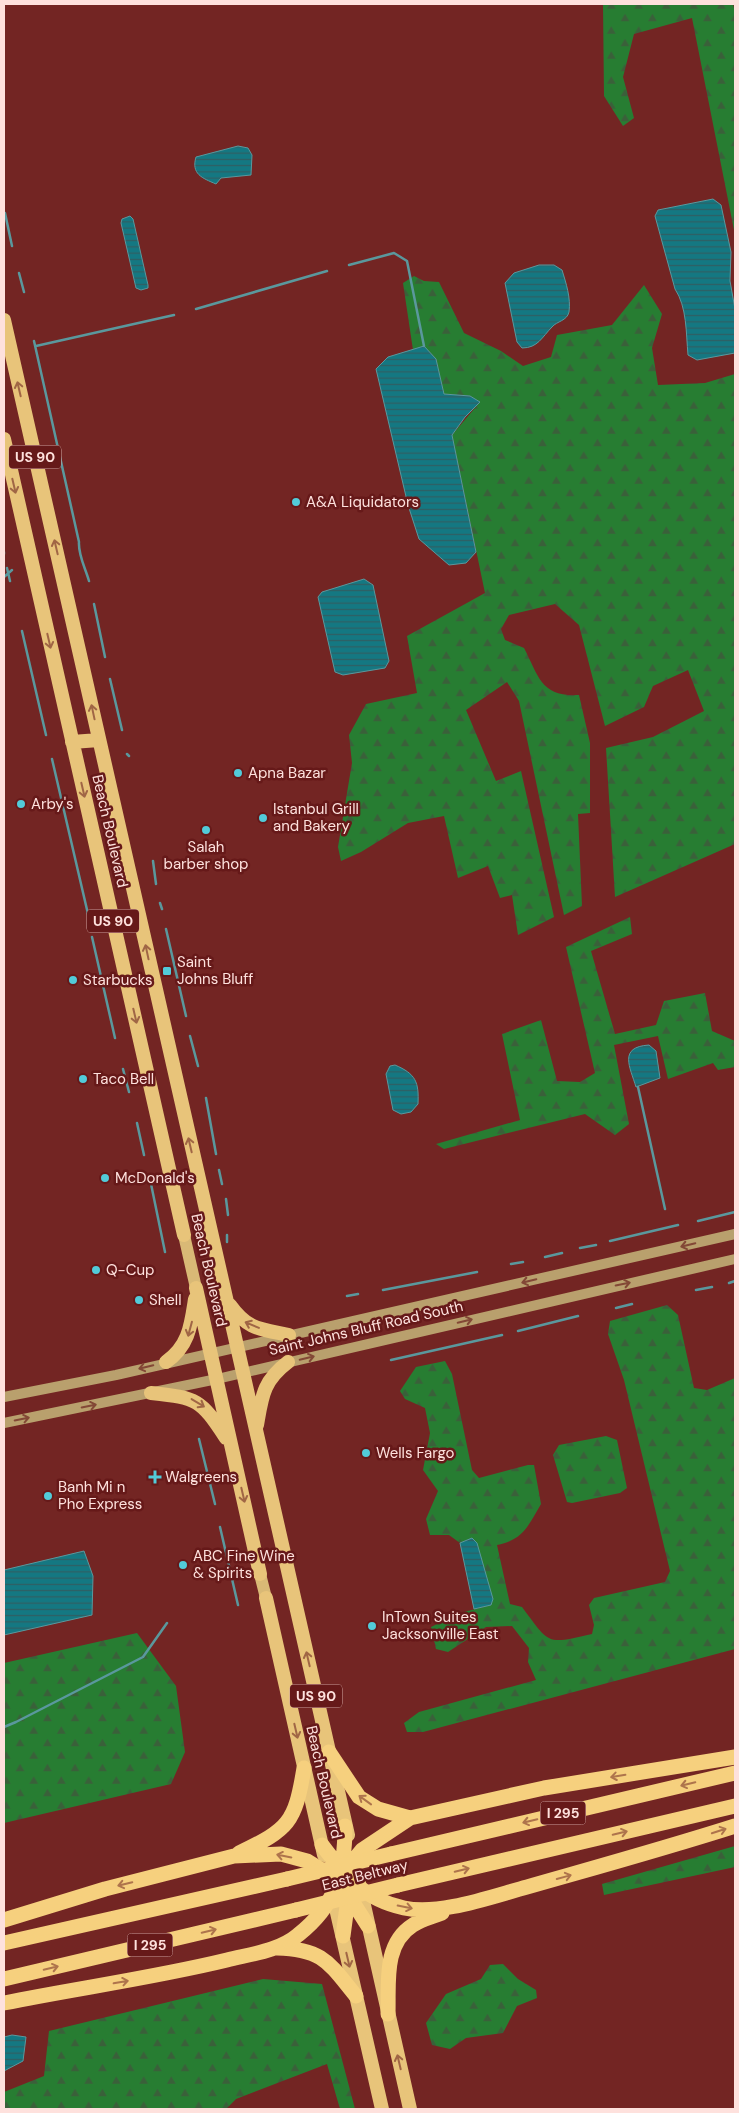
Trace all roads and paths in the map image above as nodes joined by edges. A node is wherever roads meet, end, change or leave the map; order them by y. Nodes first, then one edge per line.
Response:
1 (4, 320) edge
2 (4, 439) edge
3 (99, 740) junction
4 (72, 742) junction
5 (735, 1234) edge
6 (184, 1235) joint
7 (735, 1259) edge
8 (196, 1288) junction
9 (226, 1299) junction
10 (289, 1335) junction
11 (236, 1346) junction
12 (211, 1352) junction
13 (166, 1362) junction
14 (288, 1362) junction
15 (242, 1373) junction
16 (217, 1379) junction
17 (151, 1393) junction
18 (4, 1397) edge
19 (4, 1423) edge
20 (256, 1431) junction
21 (231, 1444) junction
22 (260, 1574) joint
23 (266, 1598) joint
24 (329, 1752) junction
25 (735, 1757) edge
26 (304, 1768) junction
27 (735, 1773) edge
28 (735, 1806) edge
29 (410, 1818) junction
30 (345, 1826) junction
31 (735, 1826) edge
32 (322, 1845) joint
33 (234, 1856) junction
34 (353, 1860) junction
35 (343, 1884) junction
36 (462, 1905) junction
37 (4, 1920) edge
38 (368, 1926) joint
39 (342, 1936) joint
40 (4, 1943) edge
41 (276, 1948) junction
42 (4, 1979) edge
43 (356, 1996) junction
44 (4, 2003) edge
45 (388, 2014) junction
46 (382, 2109) edge
47 (410, 2109) edge

3 -> 1 highway, US 90
2 -> 4 highway, Beach Boulevard / US 90
3 - 4 highway
9 -> 3 highway, US 90
4 -> 6 highway, Beach Boulevard / US 90
5 -> 10 main road, Saint Johns Bluff Road South
6 - 8 main road, Beach Boulevard / US 90
14 -> 7 main road, Saint Johns Bluff Road South
8 - 12 highway, Beach Boulevard / US 90
8 -> 13 highway
10 -> 9 highway
9 - 11 highway, US 90
10 - 11 main road, Saint Johns Bluff Road South
11 - 12 main road, Saint Johns Bluff Road South
11 - 15 highway, US 90
12 - 13 main road, Saint Johns Bluff Road South
12 - 16 highway, Beach Boulevard / US 90
13 -> 18 main road, Saint Johns Bluff Road South
14 - 15 main road, Saint Johns Bluff Road South
14 - 20 highway
15 - 16 main road, Saint Johns Bluff Road South
15 - 20 highway, US 90
16 - 17 main road, Saint Johns Bluff Road South
16 - 21 highway, Beach Boulevard / US 90
19 -> 17 main road, Saint Johns Bluff Road South
17 -> 21 highway
24 -> 20 highway, US 90
21 -> 22 highway, Beach Boulevard / US 90
22 - 23 main road, Beach Boulevard / US 90
23 -> 26 highway, Beach Boulevard / US 90
29 -> 24 highway
24 - 30 highway, US 90
25 -> 29 highway
26 - 32 highway, Beach Boulevard / US 90
26 - 33 highway
27 -> 40 highway, East Beltway / I 295, bridge
42 -> 28 highway, East Beltway / I 295, bridge
29 - 34 highway
30 - 34 highway, US 90
30 - 35 highway
36 -> 31 highway
32 - 35 highway
35 -> 33 highway
33 -> 37 highway
34 - 35 highway
35 -> 36 highway
35 - 38 highway
35 - 39 highway
35 - 41 highway
36 - 45 highway
38 - 45 highway
39 -> 43 highway
41 - 43 highway
44 -> 41 highway
43 - 46 highway
47 -> 45 highway

